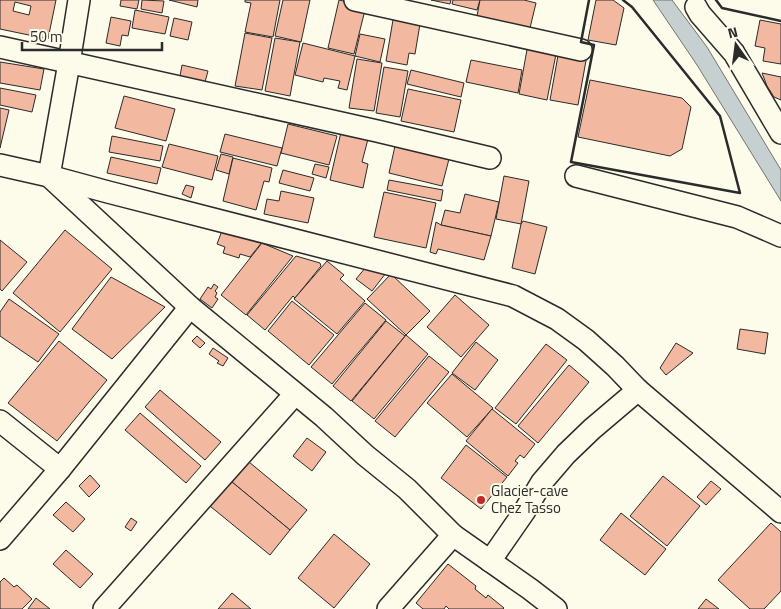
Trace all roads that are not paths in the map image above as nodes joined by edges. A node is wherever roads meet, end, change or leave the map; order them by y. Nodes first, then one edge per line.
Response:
1 (79, 0) edge
2 (355, 0) edge
3 (696, 7) dead end
4 (0, 47) edge
5 (581, 50) dead end
6 (69, 63) junction
7 (781, 133) edge
8 (490, 158) dead end
9 (0, 166) edge
10 (49, 176) junction
11 (576, 176) dead end
12 (781, 236) edge
13 (190, 307) junction
14 (638, 390) junction
15 (295, 394) junction
16 (0, 421) edge
17 (60, 469) junction
18 (781, 512) edge
19 (453, 535) junction
20 (0, 539) edge
21 (490, 561) junction
22 (104, 609) edge
23 (388, 609) edge
24 (556, 609) edge

1 - 6 street
2 - 5 street
3 - 7 street
4 - 6 street
6 - 8 street
6 - 10 street
9 - 10 street
10 - 13 street
10 - 14 street
11 - 12 street
13 - 15 street
13 - 17 street
14 - 18 street
14 - 21 street
15 - 19 street
15 - 22 street
16 - 17 street
17 - 20 street
19 - 21 street
19 - 23 street
21 - 24 street

